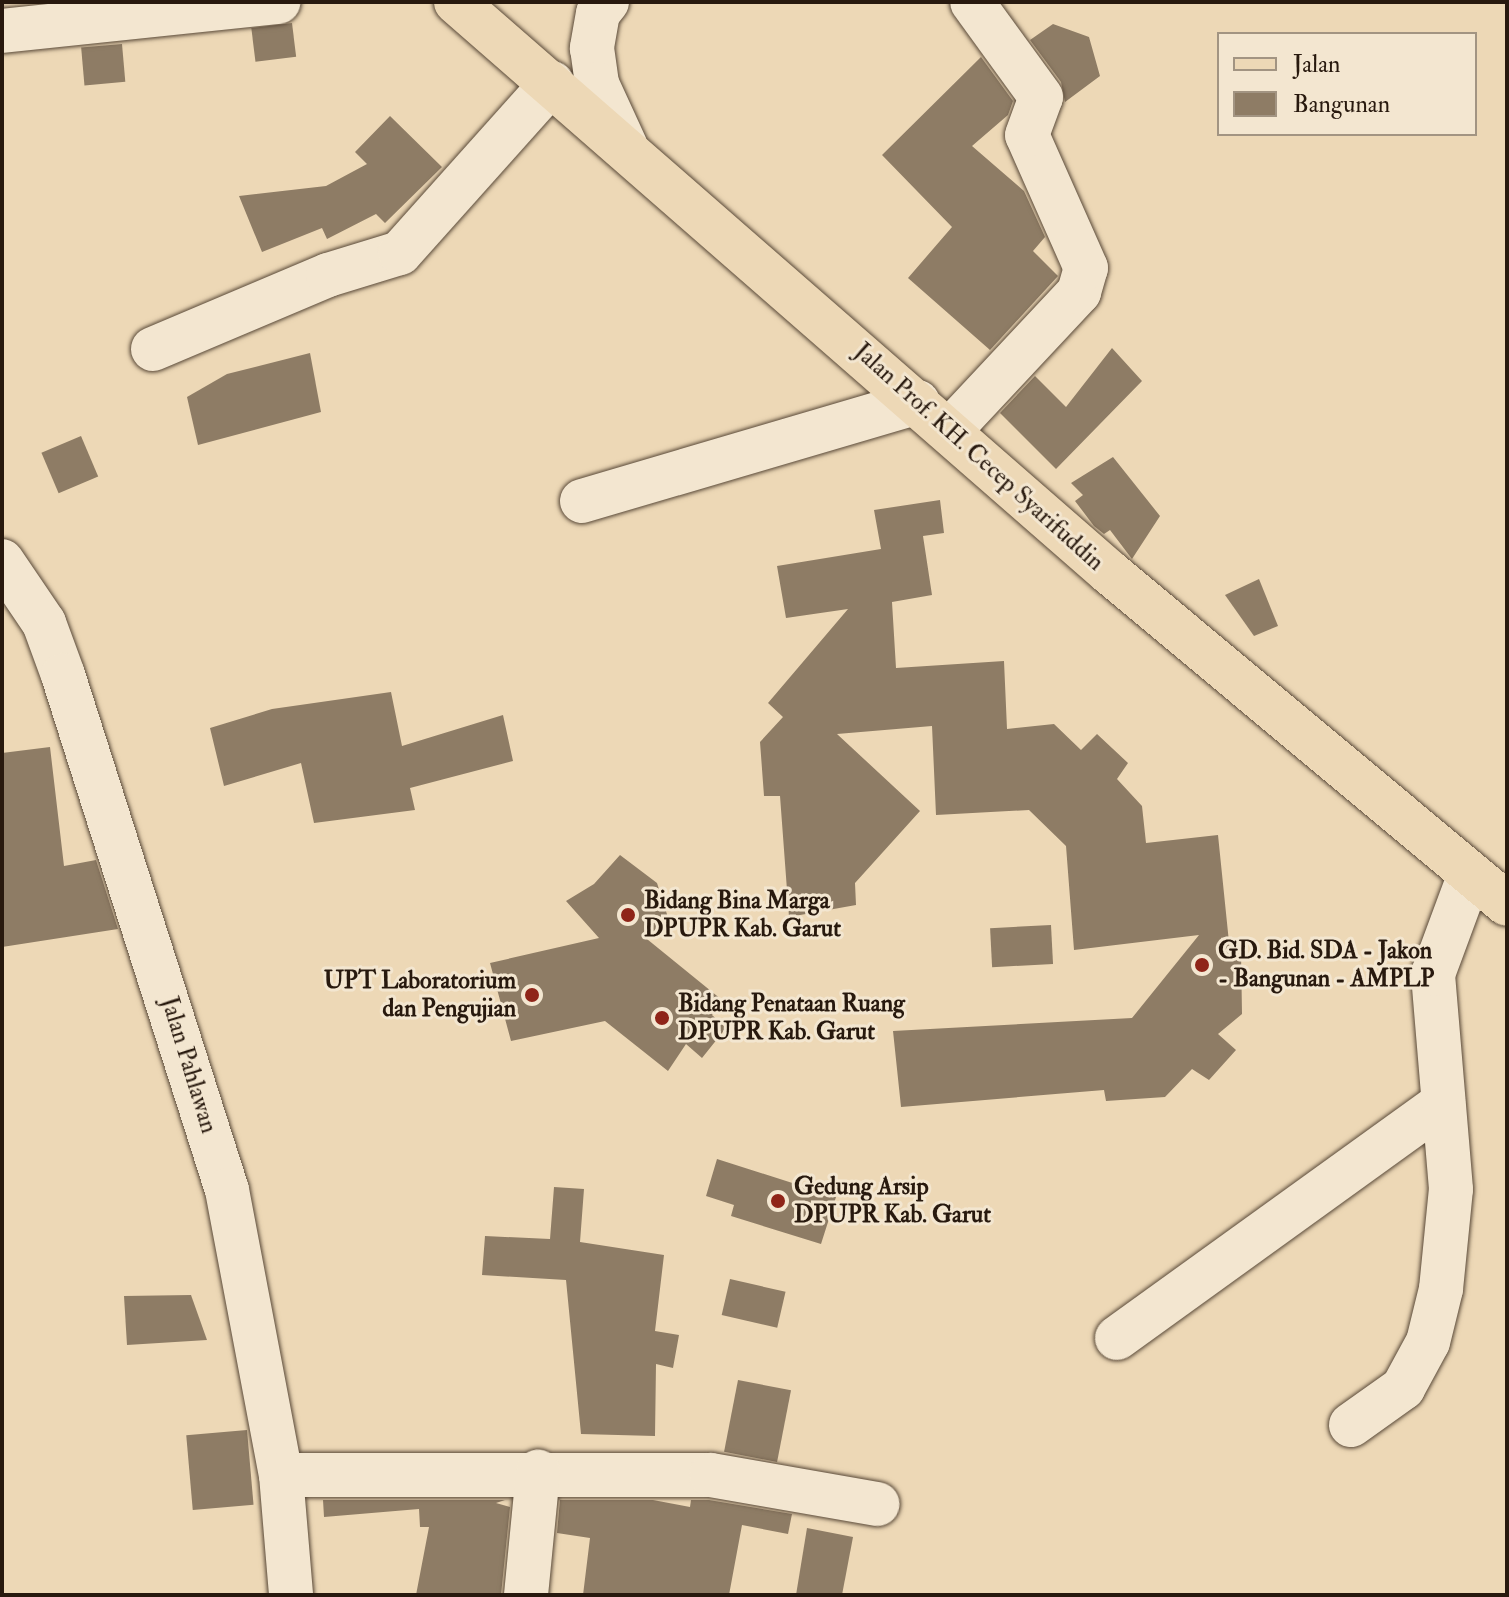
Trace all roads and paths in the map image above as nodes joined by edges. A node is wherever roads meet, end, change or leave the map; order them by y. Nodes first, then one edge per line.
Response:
1 (278, 2) edge
2 (607, 2) edge
3 (972, 2) edge
4 (464, 3) edge
5 (2, 31) edge
6 (552, 83) junction
7 (626, 147) junction
8 (153, 349) dead end
9 (918, 402) junction
10 (950, 430) junction
11 (582, 501) dead end
12 (2, 561) edge
13 (1470, 874) junction
14 (1507, 904) edge
15 (1443, 1103) junction
16 (1117, 1338) dead end
17 (1351, 1425) dead end
18 (538, 1472) junction
19 (281, 1475) junction
20 (878, 1504) dead end
21 (291, 1595) edge
22 (526, 1595) edge

1 - 5 street
2 - 7 street
3 - 10 street
4 - 6 main road, Jalan Prof. KH. Cecep Syarifuddin
6 - 7 main road, Jalan Prof. KH. Cecep Syarifuddin
6 - 8 street
7 - 9 main road, Jalan Prof. KH. Cecep Syarifuddin
9 - 10 main road, Jalan Prof. KH. Cecep Syarifuddin
9 - 11 street
10 - 13 main road, Jalan Prof. KH. Cecep Syarifuddin
12 - 19 street, Jalan Pahlawan
13 - 14 main road, Jalan Prof. KH. Cecep Syarifuddin
13 - 15 street
15 - 16 street
15 - 17 street
18 - 19 street
18 - 20 street
18 - 22 street
19 - 21 street, Jalan Pahlawan

